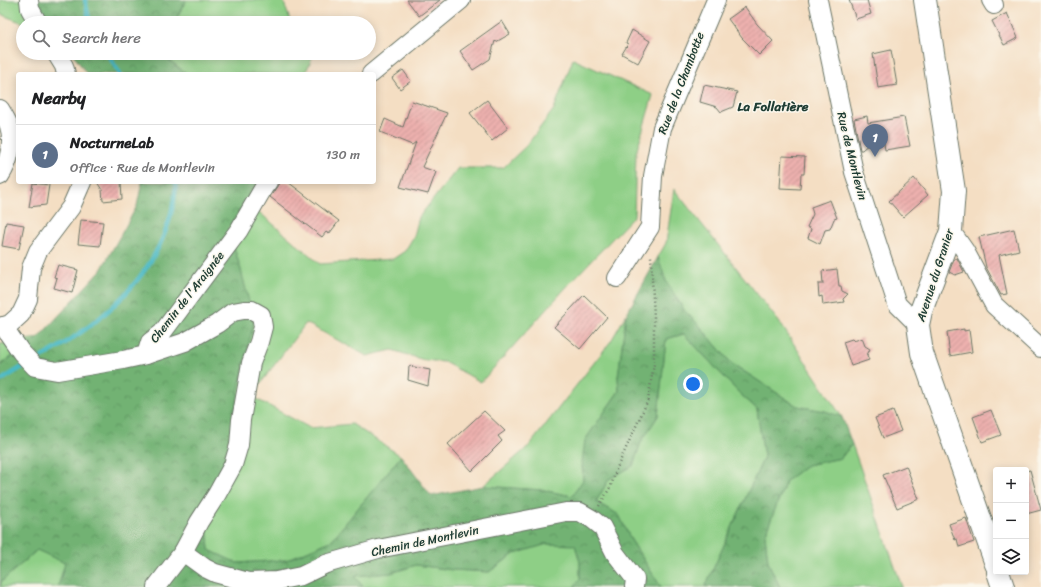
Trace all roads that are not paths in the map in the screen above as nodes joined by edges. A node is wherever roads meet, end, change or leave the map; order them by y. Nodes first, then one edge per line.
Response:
1 (29, 0) edge
2 (462, 0) edge
3 (716, 0) edge
4 (818, 0) edge
5 (925, 0) edge
6 (34, 16) edge
7 (60, 60) edge
8 (66, 72) edge
9 (373, 72) edge
10 (0, 109) edge
11 (0, 176) edge
12 (81, 184) edge
13 (266, 184) edge
14 (951, 232) junction
15 (616, 278) dead end
16 (918, 325) junction
17 (1, 327) edge
18 (1041, 348) edge
19 (146, 355) junction
20 (183, 552) junction
21 (993, 555) edge
22 (999, 575) edge
23 (156, 587) edge
24 (634, 587) edge
25 (1003, 587) edge

1 - 6 street
2 - 9 street
3 - 15 street, Rue de la Chambotte
4 - 16 street, Rue de Montlevin
5 - 14 main road, Avenue du Granier
7 - 8 street
10 - 11 street
12 - 17 street
13 - 19 street, Chemin de l'Araignée
14 - 16 main road, Avenue du Granier
14 - 18 street
16 - 21 main road, Avenue du Granier
17 - 19 street, Chemin de l'Araignée
19 - 20 street
20 - 23 street
20 - 24 street, Chemin de Montlevin
22 - 25 main road

